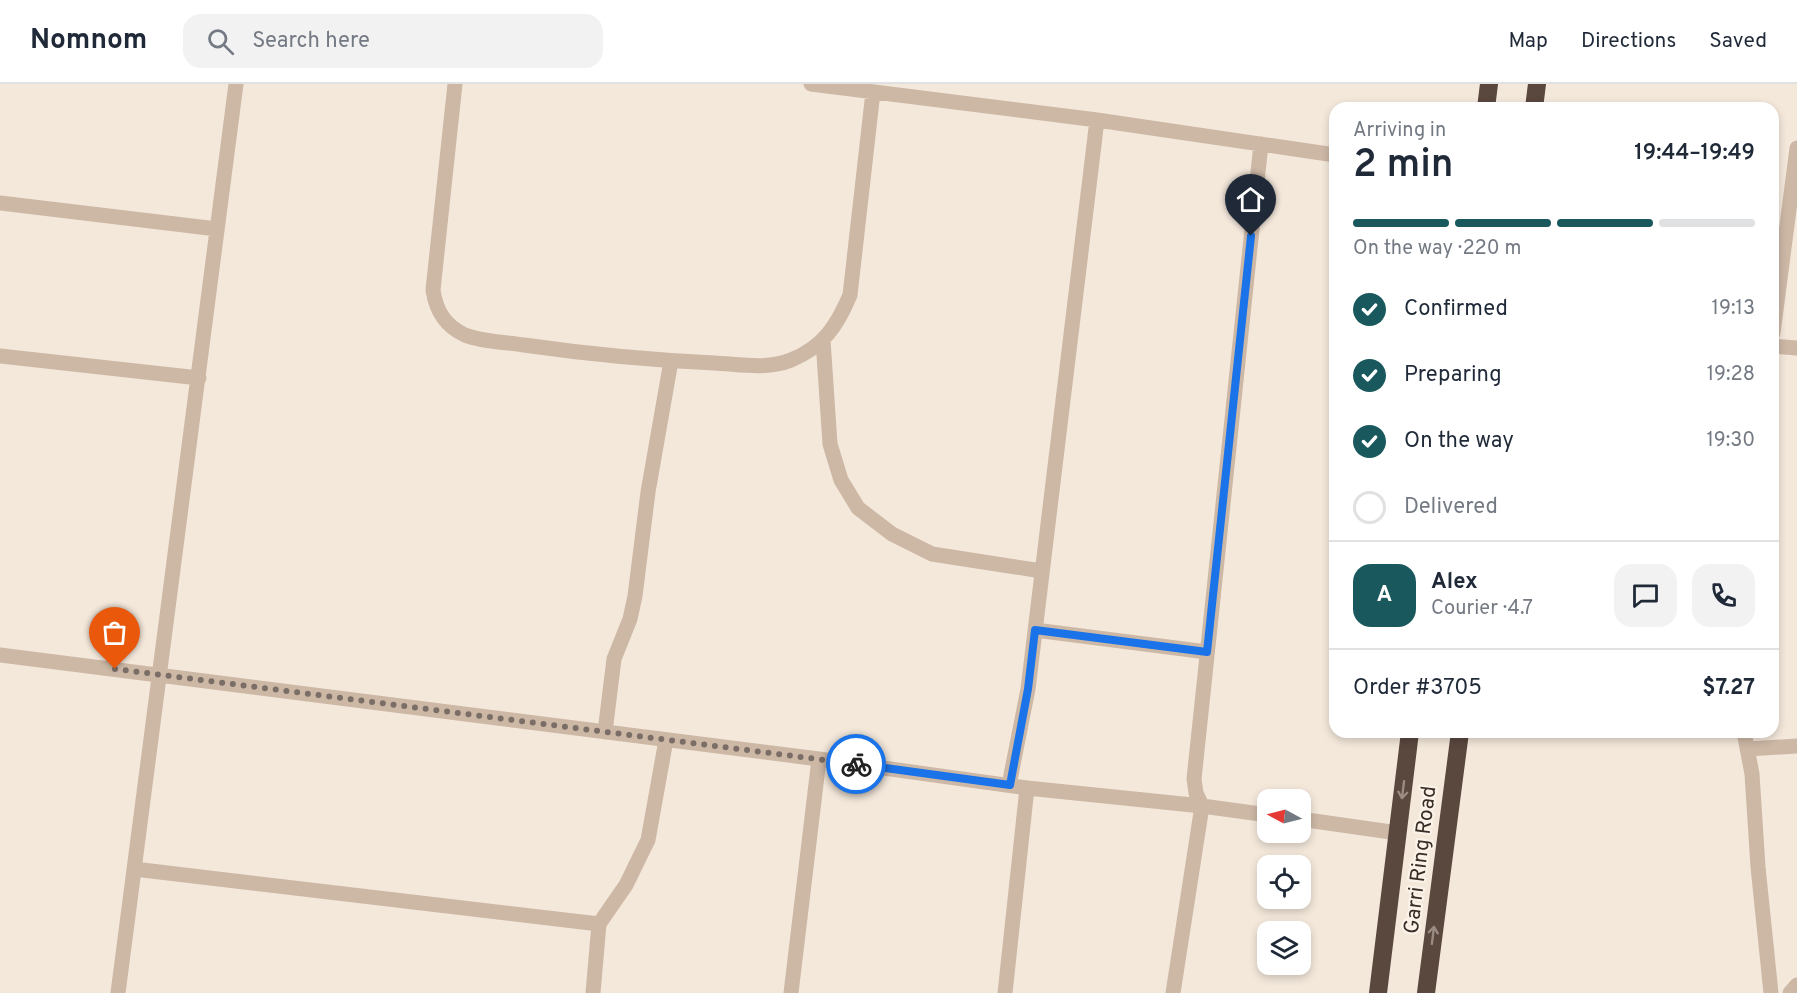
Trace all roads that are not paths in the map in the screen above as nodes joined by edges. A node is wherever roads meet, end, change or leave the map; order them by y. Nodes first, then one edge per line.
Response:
1 (236, 84) edge
2 (455, 84) edge
3 (811, 84) edge
4 (1489, 84) edge
5 (1537, 84) edge
6 (903, 90) edge
7 (873, 92) junction
8 (1487, 102) edge
9 (1535, 102) edge
10 (1097, 120) junction
11 (1261, 144) junction
12 (1797, 148) edge
13 (1329, 154) edge
14 (0, 203) edge
15 (217, 229) junction
16 (1779, 287) edge
17 (823, 340) junction
18 (1779, 346) edge
19 (1797, 348) edge
20 (0, 356) edge
21 (671, 361) junction
22 (199, 378) junction
23 (1042, 570) junction
24 (1035, 630) junction
25 (1207, 652) junction
26 (0, 655) edge
27 (161, 675) junction
28 (605, 732) junction
29 (1409, 738) edge
30 (1459, 738) edge
31 (1745, 738) edge
32 (666, 740) junction
33 (1797, 746) edge
34 (1747, 749) junction
35 (819, 759) junction
36 (1010, 785) junction
37 (1027, 788) junction
38 (1202, 806) junction
39 (1257, 814) edge
40 (1311, 821) edge
41 (1398, 833) junction
42 (134, 869) junction
43 (599, 924) junction
44 (1797, 986) edge
45 (118, 993) edge
46 (593, 993) edge
47 (791, 993) edge
48 (1005, 993) edge
49 (1173, 993) edge
50 (1378, 993) edge
51 (1426, 993) edge
52 (1771, 993) edge
53 (1790, 993) edge

1 - 15 street
2 - 21 street
3 - 7 street
4 - 8 highway
5 - 9 highway
6 - 7 street
6 - 10 street
7 - 17 street
10 - 11 street
10 - 23 street
11 - 13 street
11 - 25 street
12 - 16 street
14 - 15 street
15 - 22 street
17 - 21 street
17 - 23 street
18 - 19 street
20 - 22 street
21 - 28 street
22 - 27 street
23 - 24 street
24 - 25 street
24 - 36 street
25 - 38 street
26 - 27 street
27 - 28 street
27 - 42 street
28 - 32 street
29 -> 41 highway, Garri Ring Road
51 -> 30 highway, Garri Ring Road
31 - 34 street
32 - 35 street
32 - 43 street
33 - 34 street
34 - 52 street
35 - 36 street
35 - 47 street
36 - 37 street
37 - 38 street
37 - 48 street
38 - 39 street
38 - 49 street
40 - 41 street
41 - 50 highway, Garri Ring Road
42 - 43 street
42 - 45 street
43 - 46 street
44 - 53 street

